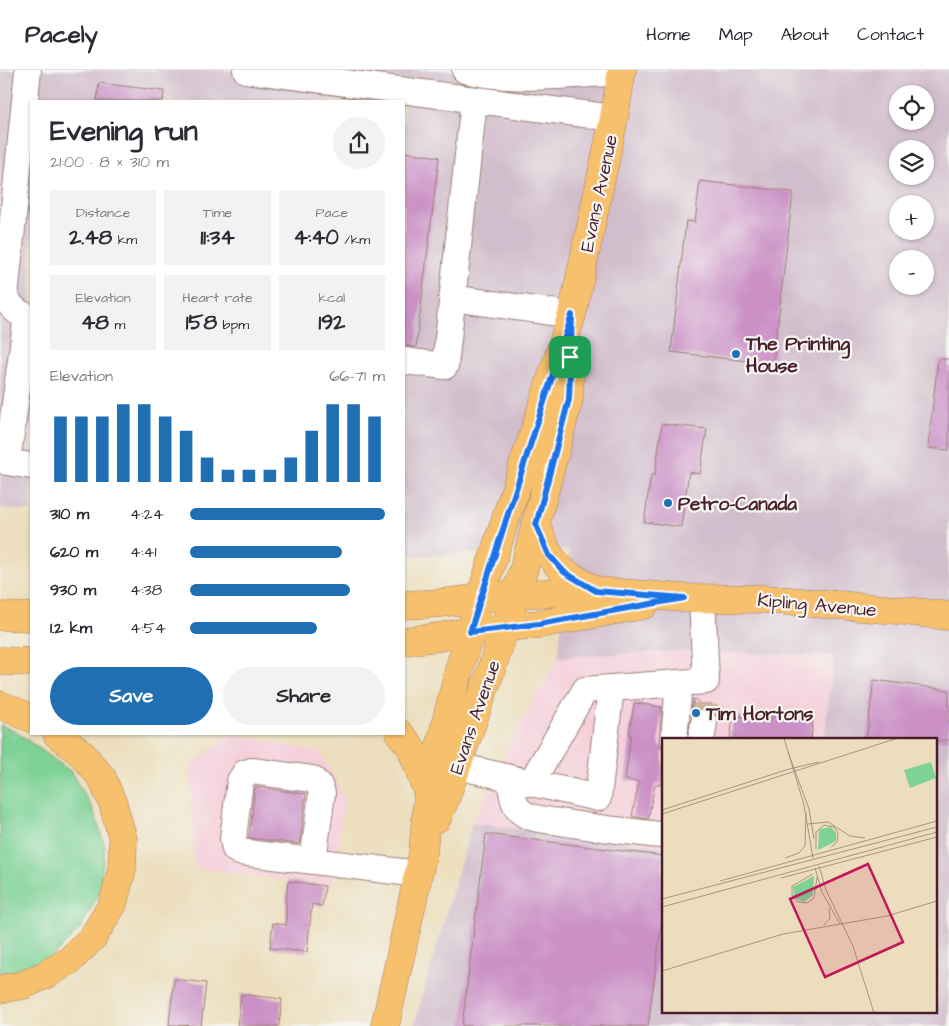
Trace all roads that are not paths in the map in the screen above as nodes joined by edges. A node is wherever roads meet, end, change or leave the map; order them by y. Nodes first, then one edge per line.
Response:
1 (28, 70) edge
2 (246, 70) edge
3 (465, 70) edge
4 (622, 71) edge
5 (474, 100) junction
6 (614, 118) junction
7 (452, 298) junction
8 (572, 315) junction
9 (29, 317) edge
10 (405, 361) edge
11 (30, 466) edge
12 (536, 525) junction
13 (596, 591) junction
14 (516, 594) junction
15 (480, 598) junction
16 (693, 598) junction
17 (405, 605) edge
18 (0, 616) edge
19 (949, 616) edge
20 (30, 617) edge
21 (505, 628) junction
22 (470, 632) junction
23 (405, 641) edge
24 (0, 661) edge
25 (30, 662) edge
26 (679, 684) junction
27 (611, 688) junction
28 (0, 705) edge
29 (704, 712) edge
30 (30, 718) edge
31 (58, 735) edge
32 (401, 735) edge
33 (674, 738) edge
34 (457, 766) junction
35 (521, 780) junction
36 (428, 794) junction
37 (598, 798) junction
38 (662, 821) edge
39 (662, 834) edge
40 (313, 861) dead end
41 (421, 863) junction
42 (0, 989) edge
43 (385, 1026) edge

1 - 9 lane
2 - 5 lane
3 - 4 lane
4 - 6 main road, Evans Avenue
5 - 6 lane
5 - 7 lane
6 - 8 main road, Evans Avenue
7 - 8 lane
7 - 10 lane
8 - 12 main road, Evans Avenue
8 - 15 main road, Evans Avenue
9 - 11 lane
12 - 13 main road
12 - 14 main road, Evans Avenue
13 - 14 main road, Kipling Avenue
13 - 16 main road, Kipling Avenue
14 - 15 main road, Kipling Avenue
14 - 21 main road, Evans Avenue
15 - 17 main road, Kipling Avenue
15 - 22 main road, Evans Avenue
16 - 19 main road, Kipling Avenue
16 - 21 main road, Kipling Avenue
16 - 29 lane
18 - 20 main road
21 - 22 main road, Kipling Avenue
21 - 34 main road, Evans Avenue
22 - 23 main road, Kipling Avenue
22 - 36 main road, Evans Avenue
24 - 25 main road
26 - 27 lane
26 - 29 lane
26 - 33 lane
27 - 35 lane
27 - 37 lane
28 - 30 main road
31 - 42 main road
32 - 36 main road
34 - 35 lane
34 - 41 main road, Evans Avenue
35 - 37 lane
35 - 39 lane
36 - 41 main road, Evans Avenue
37 - 38 lane
40 - 41 lane
41 - 43 main road, Evans Avenue

